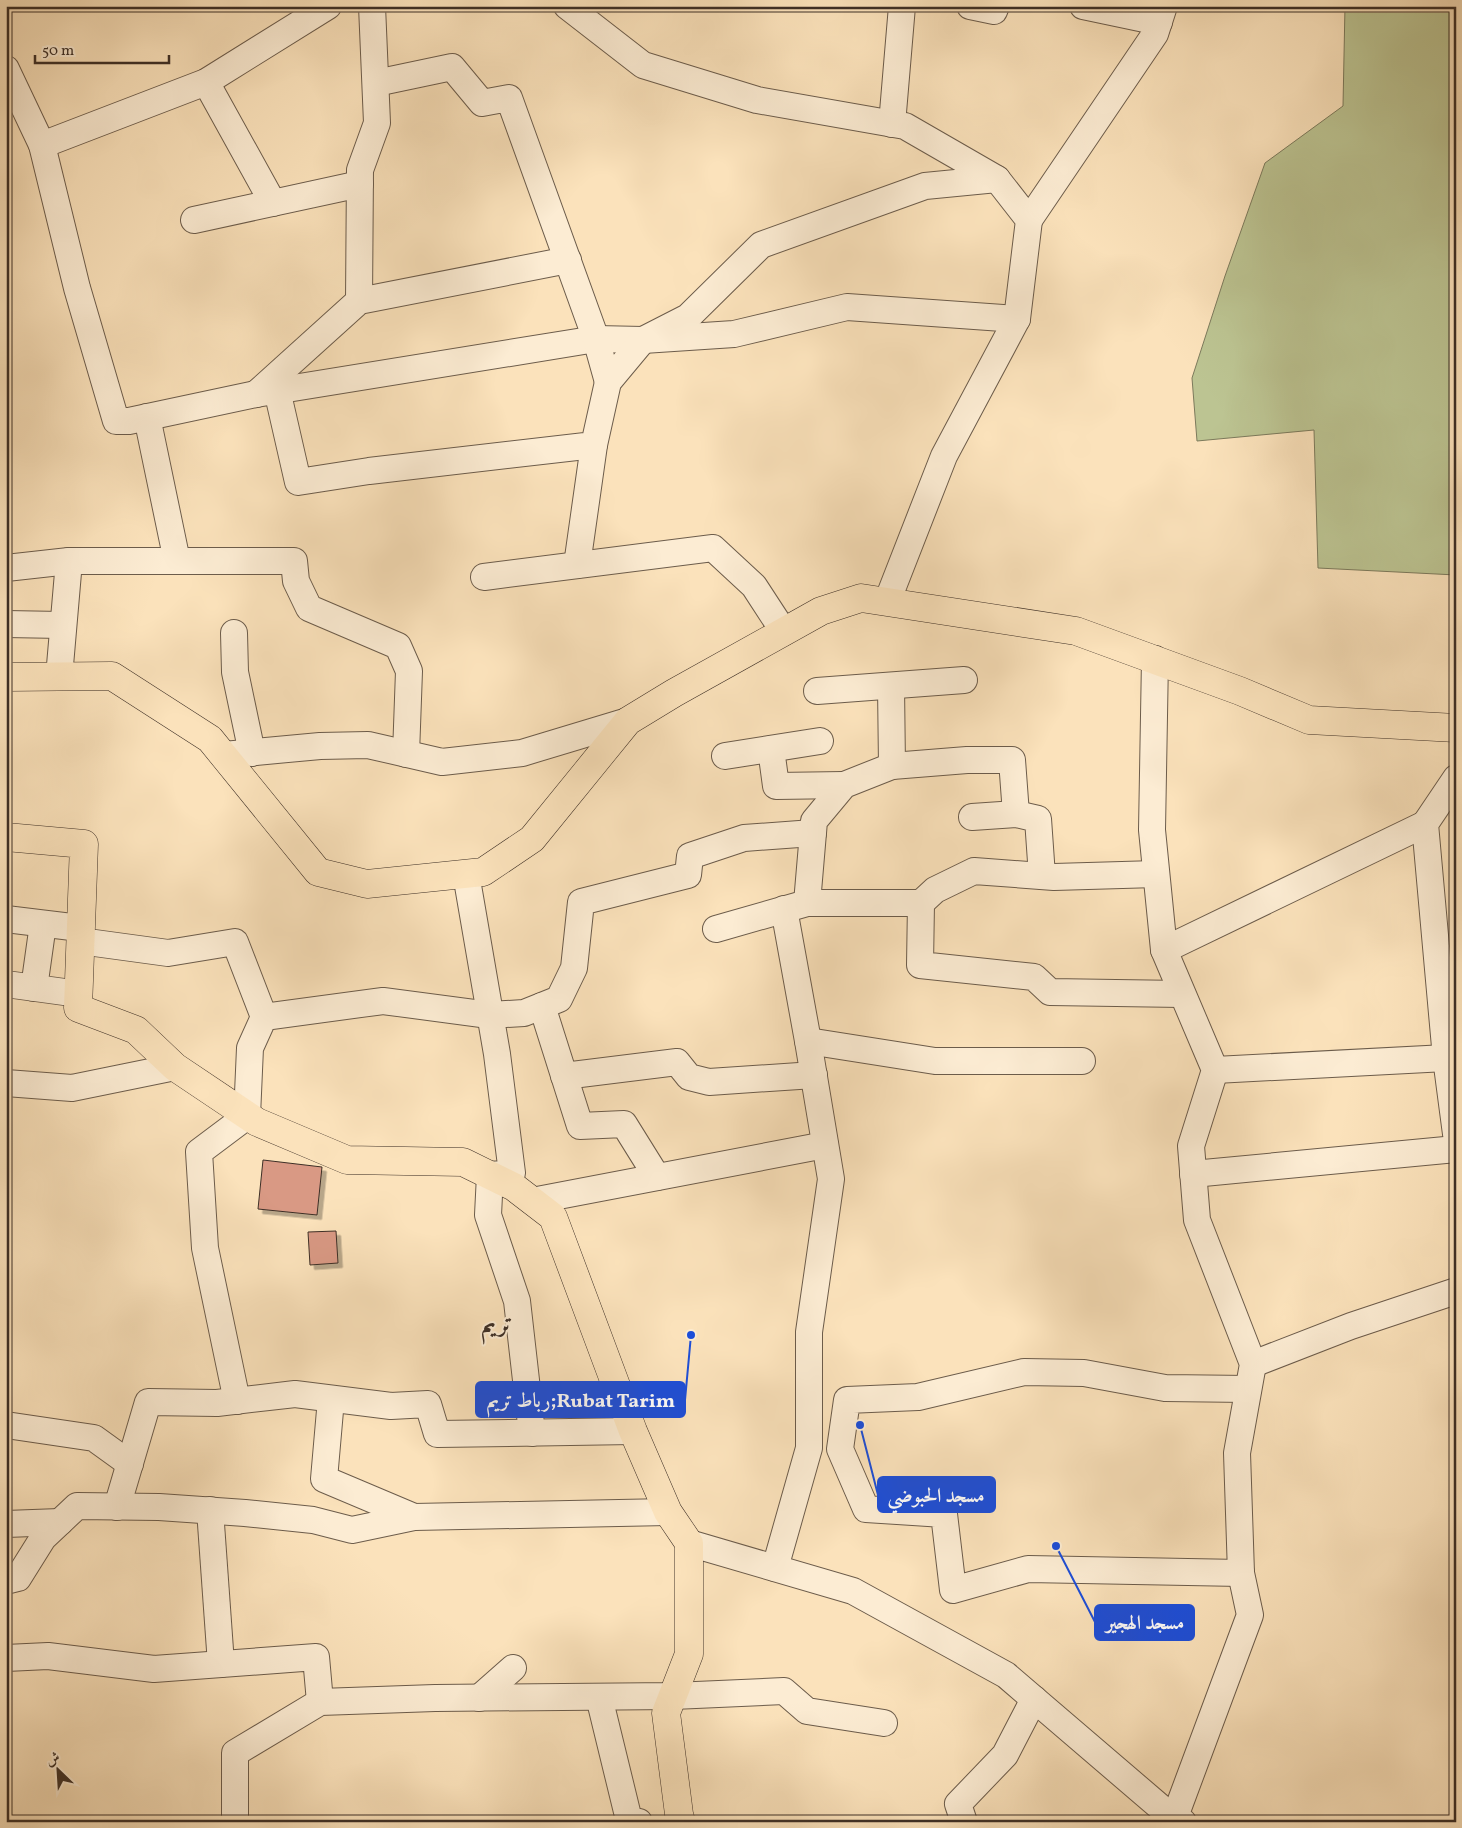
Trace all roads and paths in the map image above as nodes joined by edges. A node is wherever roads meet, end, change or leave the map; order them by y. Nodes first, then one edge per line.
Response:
1 (328, 6) edge
2 (372, 6) edge
3 (567, 6) edge
4 (902, 6) edge
5 (970, 6) edge
6 (996, 6) edge
7 (1083, 6) edge
8 (1161, 14) edge
9 (6, 70) edge
10 (206, 82) junction
11 (376, 83) junction
12 (892, 124) junction
13 (42, 145) junction
14 (997, 179) junction
15 (360, 184) junction
16 (273, 203) junction
17 (194, 220) dead end
18 (1029, 220) junction
19 (568, 260) junction
20 (359, 302) junction
21 (1017, 319) junction
22 (596, 339) junction
23 (643, 340) junction
24 (608, 382) junction
25 (267, 392) junction
26 (147, 417) junction
27 (594, 446) junction
28 (177, 561) junction
29 (69, 562) junction
30 (577, 565) junction
31 (6, 568) edge
32 (484, 577) dead end
33 (887, 602) junction
34 (6, 624) edge
35 (62, 625) junction
36 (784, 632) junction
37 (234, 633) dead end
38 (1155, 659) junction
39 (6, 677) edge
40 (59, 677) junction
41 (964, 680) dead end
42 (891, 686) junction
43 (817, 691) dead end
44 (628, 721) junction
45 (1456, 728) edge
46 (820, 741) dead end
47 (771, 749) junction
48 (252, 752) junction
49 (406, 754) junction
50 (223, 755) junction
51 (725, 756) dead end
52 (892, 766) junction
53 (1456, 778) edge
54 (844, 785) junction
55 (1016, 814) junction
56 (972, 817) dead end
57 (1425, 824) junction
58 (813, 833) junction
59 (6, 837) edge
60 (466, 874) junction
61 (1156, 874) junction
62 (1042, 876) junction
63 (922, 903) junction
64 (795, 906) junction
65 (6, 919) edge
66 (43, 924) junction
67 (716, 929) dead end
68 (80, 934) junction
69 (1164, 950) junction
70 (6, 984) edge
71 (34, 988) junction
72 (79, 994) junction
73 (1182, 994) junction
74 (542, 1006) junction
75 (489, 1015) junction
76 (264, 1017) junction
77 (808, 1041) junction
78 (1451, 1056) edge
79 (1082, 1061) dead end
80 (175, 1067) junction
81 (1215, 1070) junction
82 (564, 1076) junction
83 (814, 1076) junction
84 (6, 1083) edge
85 (247, 1116) junction
86 (1456, 1134) edge
87 (825, 1145) junction
88 (1456, 1148) edge
89 (1193, 1174) junction
90 (490, 1175) junction
91 (657, 1177) junction
92 (532, 1201) junction
93 (1456, 1291) edge
94 (1251, 1376) junction
95 (331, 1399) junction
96 (237, 1401) junction
97 (6, 1425) edge
98 (633, 1431) junction
99 (532, 1433) junction
100 (130, 1464) junction
101 (117, 1507) junction
102 (210, 1510) junction
103 (668, 1512) junction
104 (414, 1517) junction
105 (60, 1522) junction
106 (6, 1524) edge
107 (689, 1543) junction
108 (775, 1568) junction
109 (1241, 1573) junction
110 (6, 1581) edge
111 (6, 1658) edge
112 (221, 1664) junction
113 (513, 1668) dead end
114 (673, 1696) junction
115 (599, 1697) junction
116 (479, 1698) junction
117 (1034, 1699) junction
118 (320, 1702) junction
119 (884, 1723) dead end
120 (631, 1821) edge
121 (1177, 1821) edge
122 (235, 1822) edge
123 (681, 1822) edge
124 (964, 1822) edge

1 - 10 street
2 - 11 street
3 - 12 street
4 - 12 street
5 - 6 street
7 - 8 street
8 - 18 street
9 - 13 street
10 - 13 street
10 - 16 street
11 - 15 street
11 - 19 street
12 - 14 street
13 - 26 street
14 - 18 street
14 - 23 street
15 - 16 street
15 - 20 street
16 - 17 street
18 - 21 street
19 - 20 street
19 - 22 street
20 - 25 street
21 - 23 street
21 - 33 street
22 - 23 street
22 - 24 street
22 - 25 street
23 - 24 street
24 - 27 street
25 - 26 street
25 - 27 street
26 - 28 street
27 - 30 street
28 - 29 street
28 - 49 street
29 - 31 street
29 - 35 street
30 - 32 street
30 - 36 street
33 - 36 main road
33 - 38 main road
34 - 35 street
35 - 40 street
36 - 44 main road
37 - 48 street
38 - 45 main road
38 - 61 street
39 - 40 main road
40 - 50 main road
41 - 42 street
42 - 43 street
42 - 52 street
44 - 49 street
44 - 60 main road
46 - 47 street
47 - 51 street
47 - 54 street
48 - 49 street
48 - 50 street
50 - 60 main road
52 - 54 street
52 - 55 street
53 - 57 street
54 - 58 street
55 - 56 street
55 - 62 street
57 - 69 street
57 - 78 street
58 - 64 street
58 - 74 street
59 - 68 main road
60 - 75 street
61 - 62 street
61 - 69 street
62 - 63 street
63 - 64 street
63 - 73 street
64 - 67 street
64 - 77 street
65 - 66 street
66 - 68 street
66 - 71 street
68 - 72 main road
68 - 76 street
69 - 73 street
70 - 71 street
71 - 72 street
72 - 80 main road
73 - 81 street
74 - 75 street
74 - 82 street
75 - 76 street
75 - 90 street
76 - 85 street
77 - 79 street
77 - 83 street
78 - 81 street
78 - 86 street
80 - 84 street
80 - 85 main road
81 - 89 street
82 - 83 street
82 - 91 street
83 - 87 street
85 - 90 main road
85 - 96 street
87 - 91 street
87 - 108 street
88 - 89 street
89 - 94 street
90 - 92 main road
90 - 99 street
91 - 92 street
92 - 98 main road
93 - 94 street
94 - 109 street
94 - 109 street
95 - 96 street
95 - 99 street
95 - 104 street
96 - 100 street
97 - 100 street
98 - 99 street
98 - 103 main road
100 - 101 street
101 - 102 street
101 - 105 street
102 - 104 street
102 - 112 street
103 - 104 street
103 - 107 main road
105 - 106 street
105 - 110 street
107 - 108 street
107 - 114 main road
108 - 117 street
109 - 121 street
111 - 112 street
112 - 118 street
113 - 116 street
114 - 115 street
114 - 119 street
114 - 123 main road
115 - 116 street
115 - 120 street
116 - 118 street
117 - 121 street
117 - 124 street
118 - 122 street

